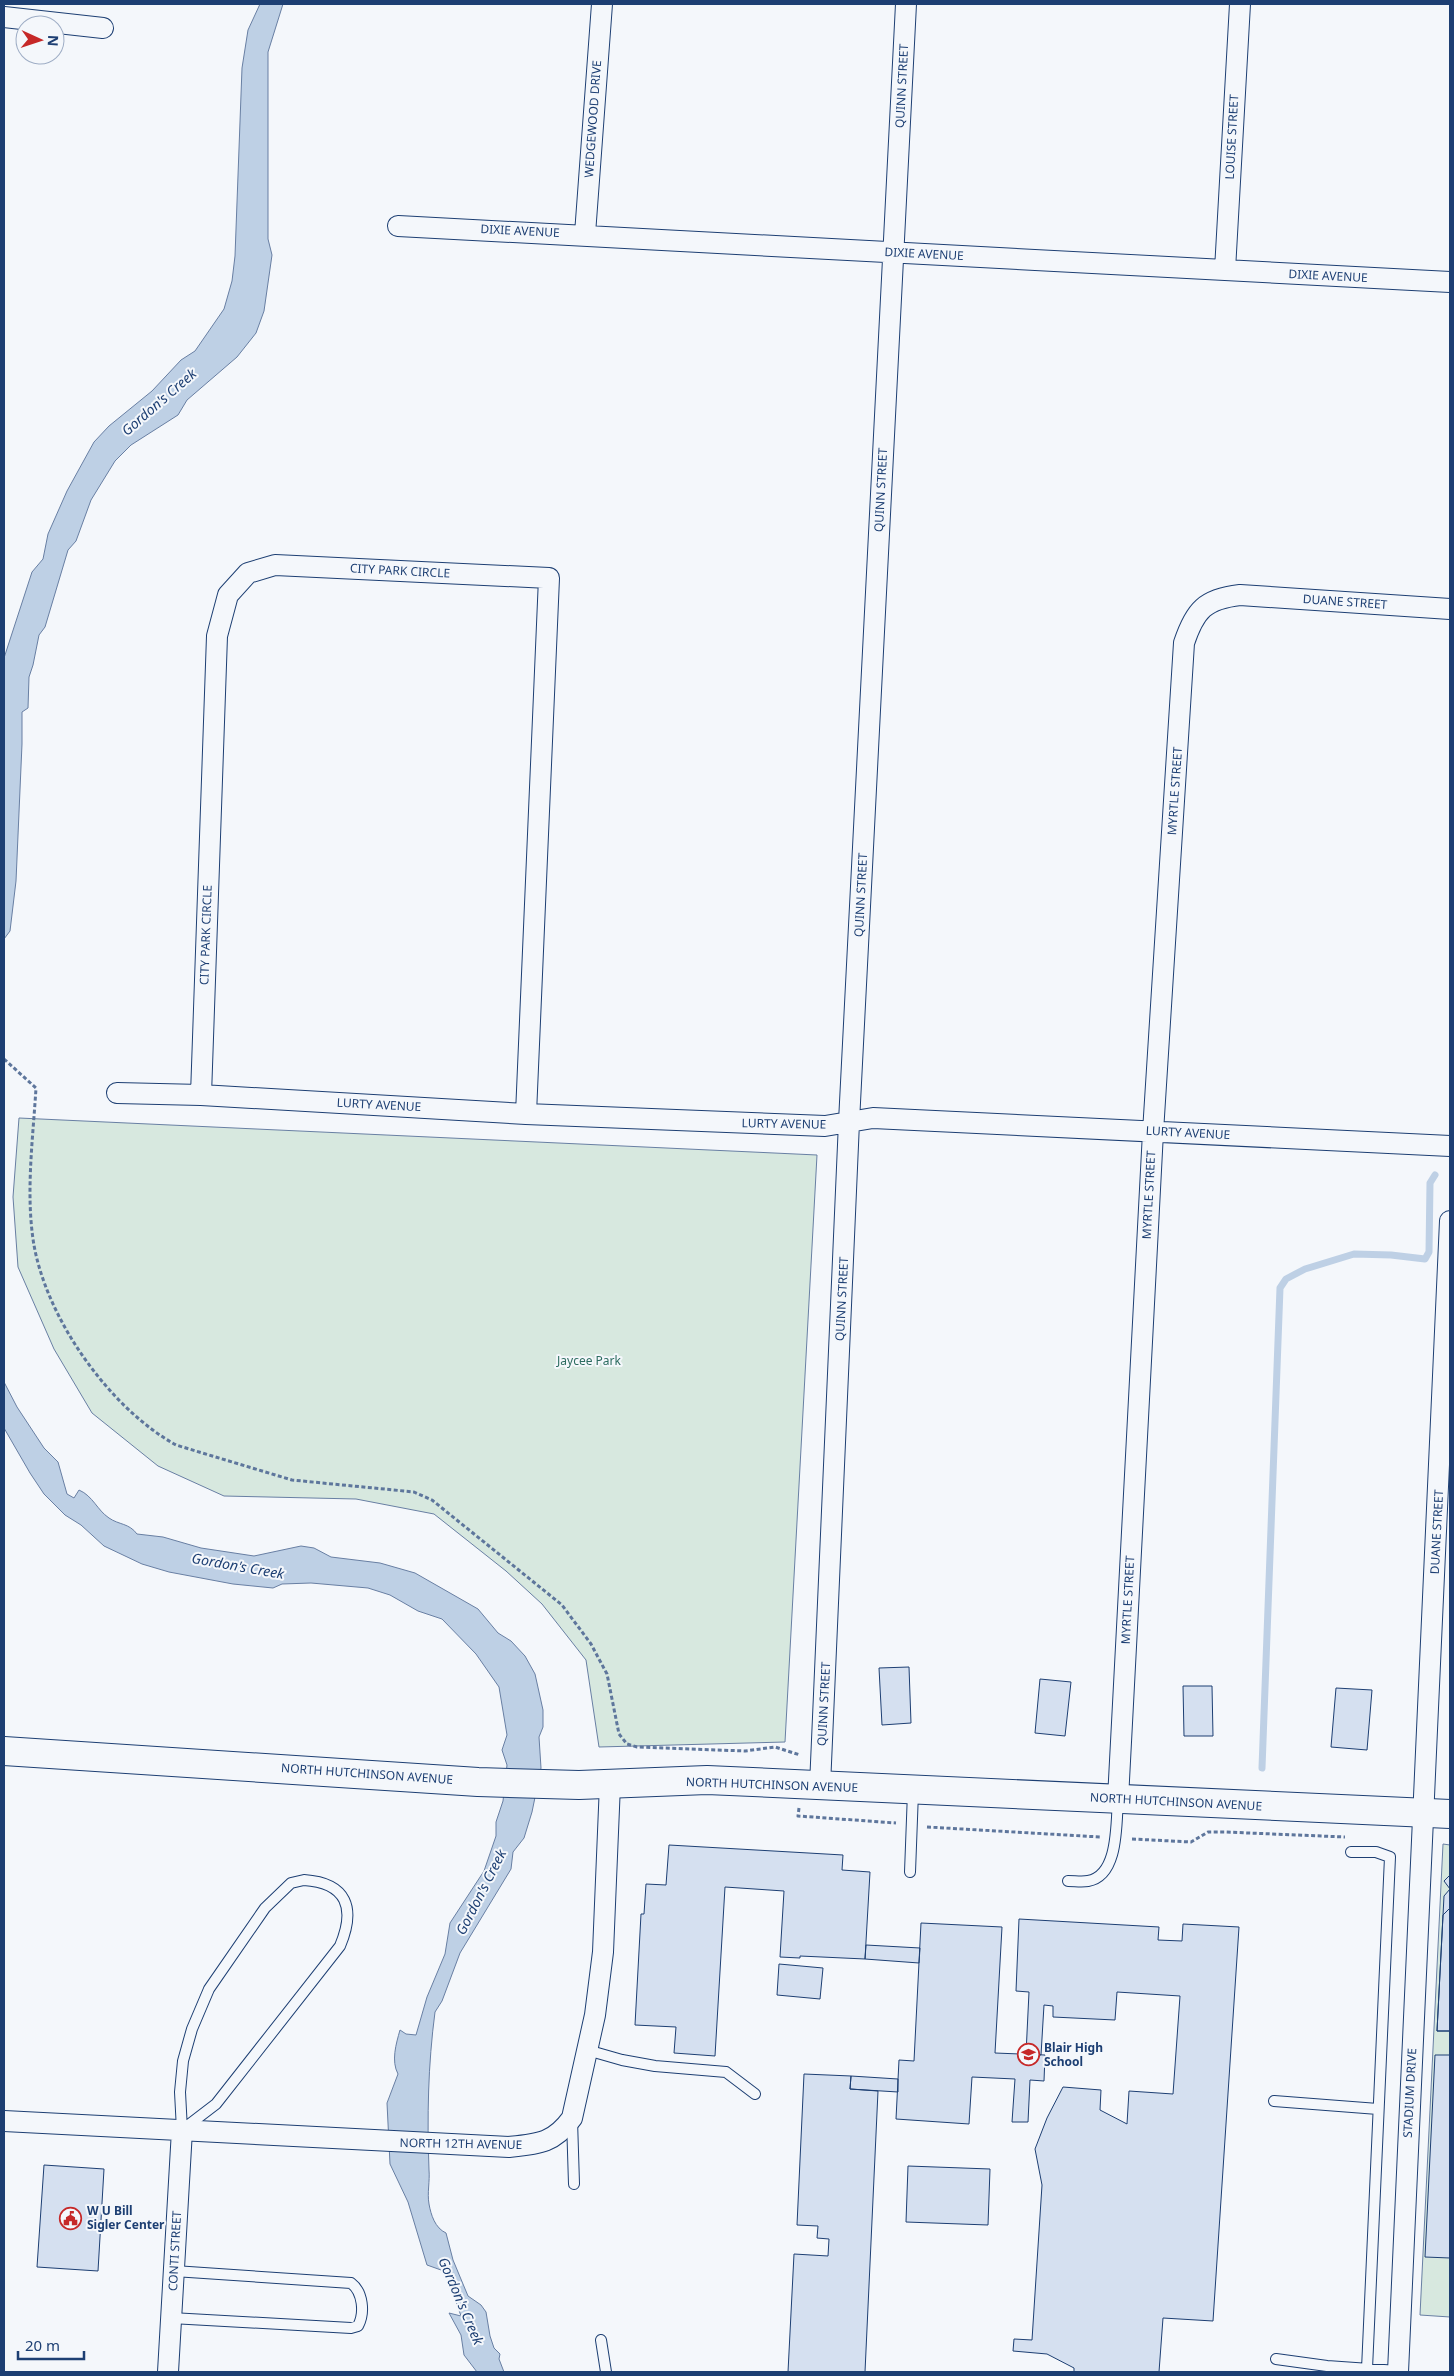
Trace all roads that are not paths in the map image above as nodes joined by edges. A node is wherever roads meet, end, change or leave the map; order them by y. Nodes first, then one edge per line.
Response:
1 (602, 4) edge
2 (906, 4) edge
3 (1240, 4) edge
4 (4, 17) edge
5 (103, 28) dead end
6 (398, 226) dead end
7 (585, 234) junction
8 (893, 252) junction
9 (1225, 270) junction
10 (1450, 282) edge
11 (1240, 595) joint
12 (1450, 609) edge
13 (117, 1094) dead end
14 (201, 1095) junction
15 (526, 1114) junction
16 (849, 1122) junction
17 (1152, 1132) junction
18 (1450, 1146) edge
19 (1450, 1221) edge
20 (4, 1751) edge
21 (610, 1784) junction
22 (810, 1785) junction
23 (914, 1791) junction
24 (1118, 1799) junction
25 (1423, 1813) junction
26 (1450, 1814) edge
27 (1351, 1852) dead end
28 (910, 1872) dead end
29 (1068, 1881) dead end
30 (587, 2050) junction
31 (755, 2094) dead end
32 (1274, 2100) dead end
33 (1378, 2109) junction
34 (572, 2118) junction
35 (4, 2121) edge
36 (182, 2130) junction
37 (574, 2184) dead end
38 (174, 2271) junction
39 (171, 2318) junction
40 (601, 2340) dead end
41 (1276, 2359) dead end
42 (1367, 2369) junction
43 (168, 2372) edge
44 (606, 2372) edge
45 (1398, 2372) edge

1 - 7 street, WEDGEWOOD DRIVE
2 - 8 street, QUINN STREET
3 - 9 street, LOUISE STREET
4 - 5 street
6 - 7 street, DIXIE AVENUE
7 - 8 street, DIXIE AVENUE
8 - 9 street, DIXIE AVENUE
8 - 16 street, QUINN STREET
9 - 10 street, DIXIE AVENUE
11 - 12 street, DUANE STREET
11 - 17 street, MYRTLE STREET
13 - 14 street, LURTY AVENUE
14 - 15 street, LURTY AVENUE
14 - 15 street, CITY PARK CIRCLE
15 - 16 street, LURTY AVENUE
16 - 17 street, LURTY AVENUE
16 - 22 street, QUINN STREET
17 - 18 street, LURTY AVENUE
17 - 24 street, MYRTLE STREET
19 - 25 street, DUANE STREET
20 - 21 main road, NORTH HUTCHINSON AVENUE
21 - 22 main road, NORTH HUTCHINSON AVENUE
21 - 30 street
22 - 23 main road, NORTH HUTCHINSON AVENUE
23 - 24 main road, NORTH HUTCHINSON AVENUE
23 - 28 lane
24 - 25 main road, NORTH HUTCHINSON AVENUE
24 - 29 lane
25 - 26 main road, NORTH HUTCHINSON AVENUE
25 - 45 street, STADIUM DRIVE
27 - 33 lane
30 - 31 lane
30 - 34 street
32 - 33 lane
33 - 42 lane
34 - 36 street, NORTH 12TH AVENUE
34 - 37 lane
35 - 36 street, NORTH 12TH AVENUE
36 - 36 lane
36 - 38 street, CONTI STREET
38 - 39 street, CONTI STREET
38 - 39 lane
39 - 43 street, CONTI STREET
40 - 44 lane
41 - 42 lane
42 - 45 lane

